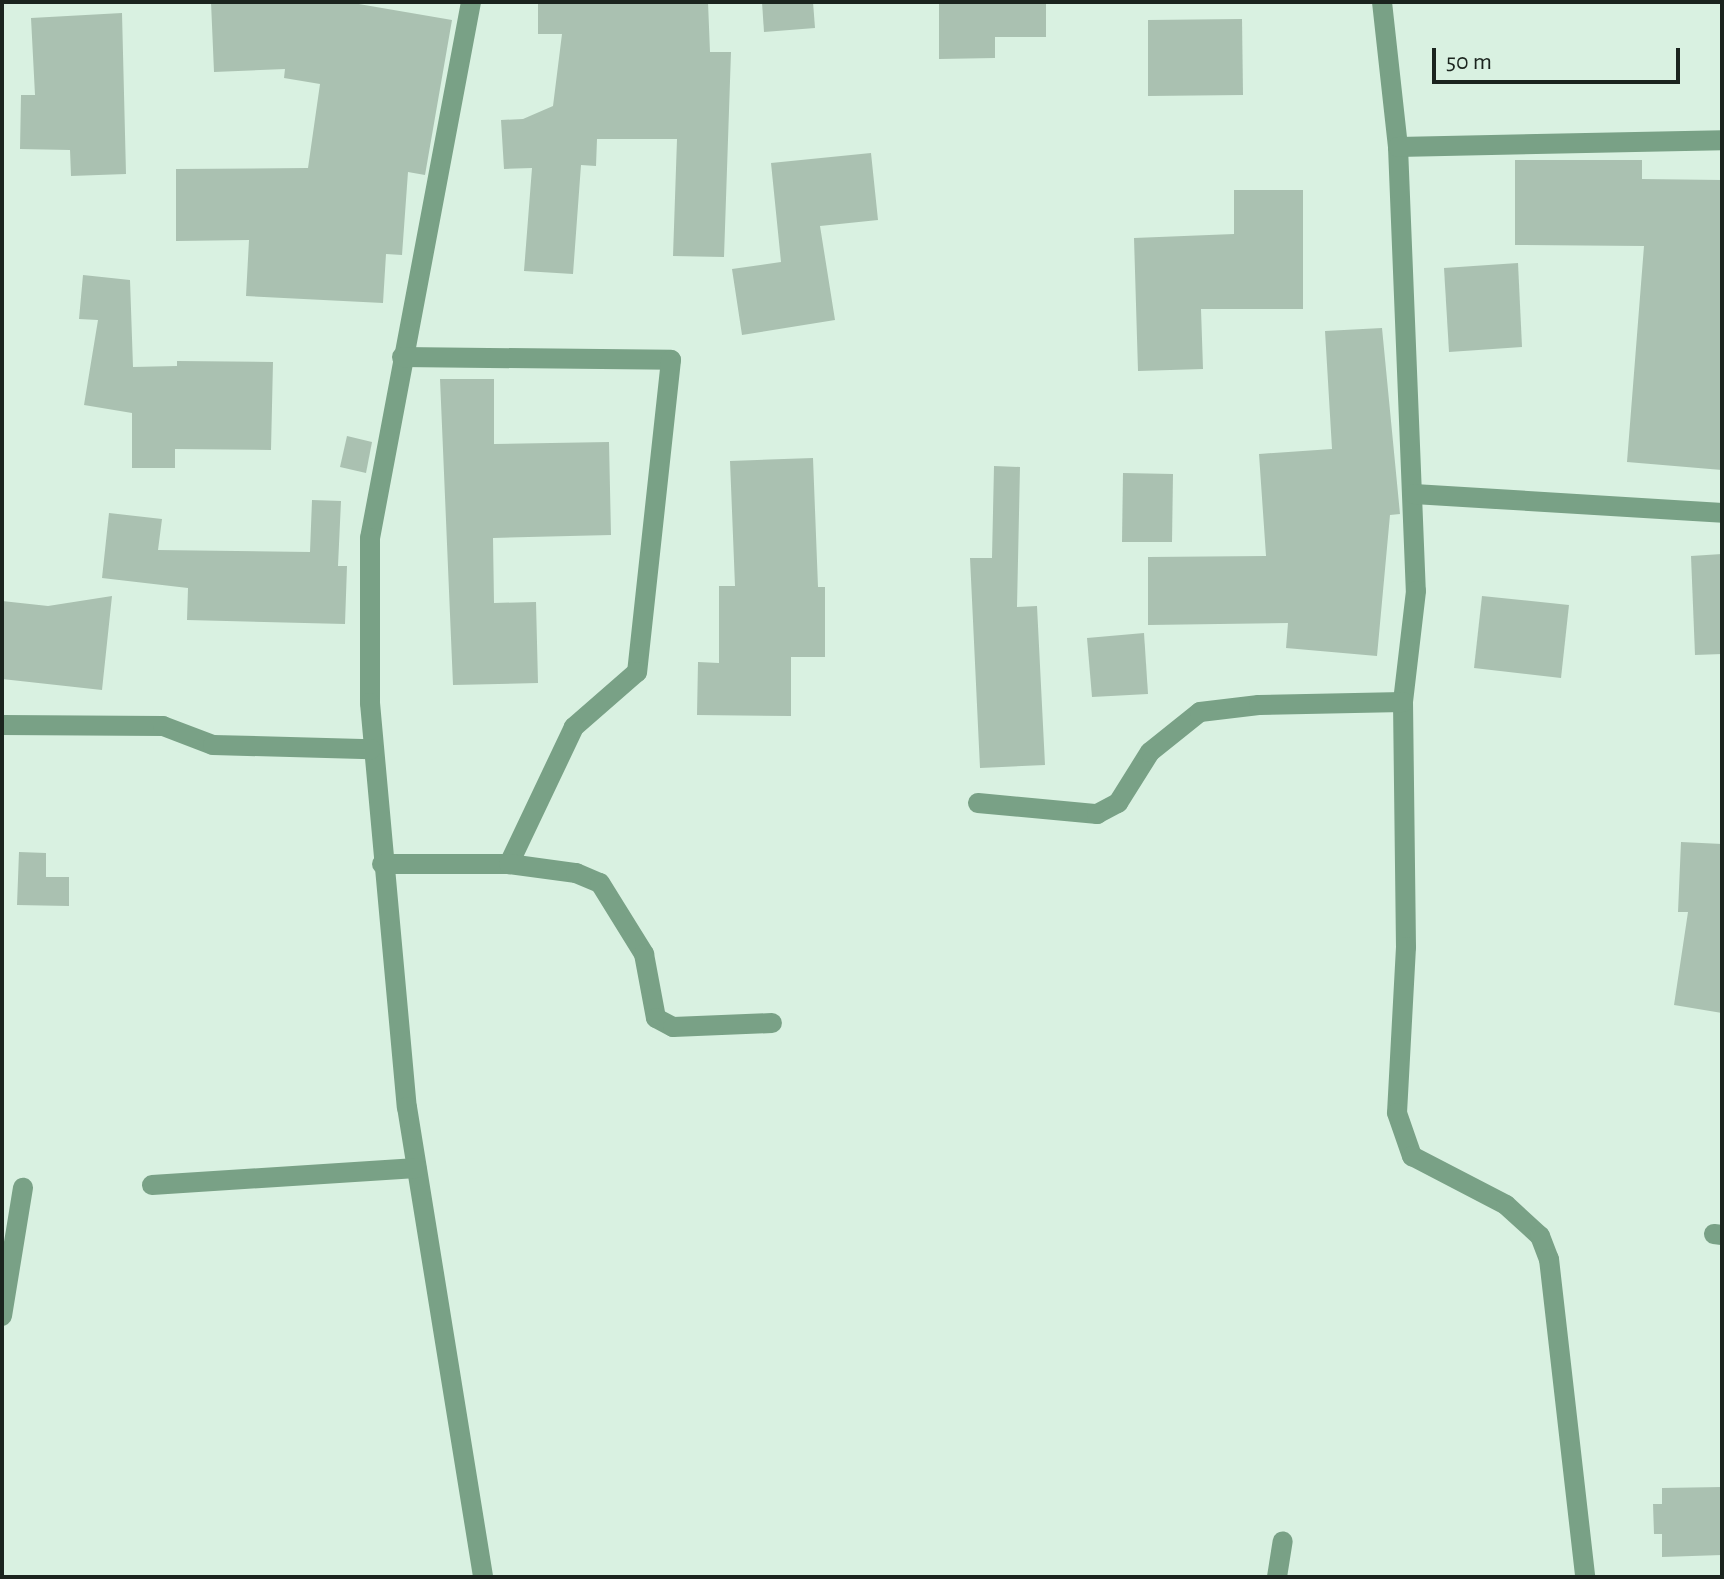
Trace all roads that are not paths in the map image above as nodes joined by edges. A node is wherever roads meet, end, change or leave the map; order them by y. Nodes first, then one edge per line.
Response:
1 (471, 2) edge
2 (1382, 2) edge
3 (1722, 140) edge
4 (1398, 147) junction
5 (402, 357) junction
6 (1414, 494) junction
7 (1722, 513) edge
8 (1403, 702) junction
9 (2, 725) edge
10 (371, 749) junction
11 (978, 803) dead end
12 (382, 864) junction
13 (509, 864) junction
14 (772, 1023) dead end
15 (416, 1168) junction
16 (152, 1185) dead end
17 (23, 1188) dead end
18 (2, 1316) edge
19 (1283, 1541) dead end
20 (483, 1577) edge
21 (1277, 1577) edge
22 (1585, 1577) edge

1 - 5 street
2 - 4 street
3 - 4 street
4 - 6 street
5 - 10 street
5 - 13 street
6 - 7 street
6 - 8 street
8 - 11 street
8 - 22 street
9 - 10 street
10 - 12 street
12 - 13 street
12 - 15 street
13 - 14 street
15 - 16 street
15 - 20 street
17 - 18 street
19 - 21 street

